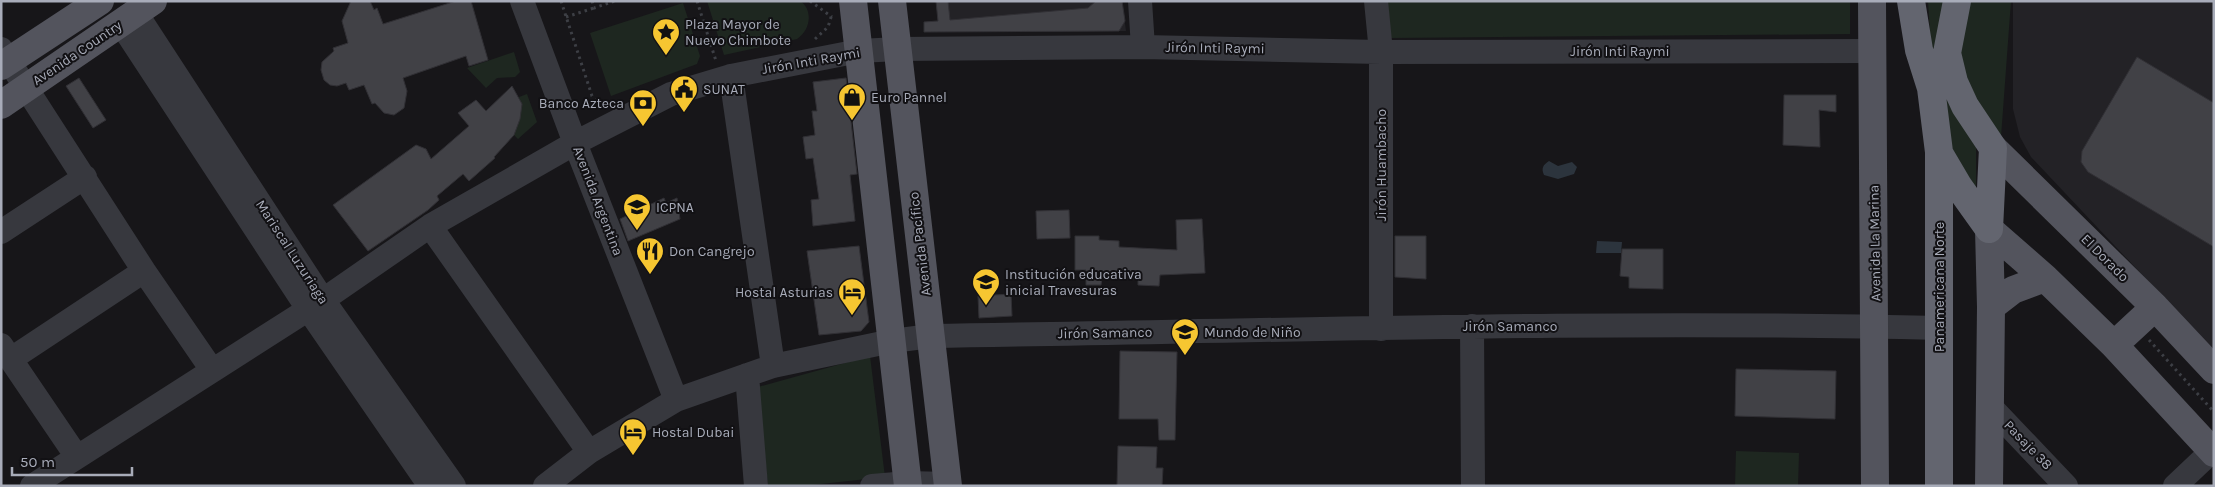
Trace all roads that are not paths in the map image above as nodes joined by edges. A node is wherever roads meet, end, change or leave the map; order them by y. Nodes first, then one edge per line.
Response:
1 (100, 1) edge
2 (522, 1) edge
3 (892, 1) edge
4 (1140, 1) edge
5 (1376, 1) edge
6 (1872, 1) edge
7 (1911, 1) edge
8 (1956, 1) edge
9 (843, 6) edge
10 (136, 13) edge
11 (1143, 47) junction
12 (898, 49) junction
13 (859, 51) junction
14 (1873, 51) junction
15 (1381, 52) junction
16 (1947, 53) junction
17 (4, 59) edge
18 (731, 76) junction
19 (27, 88) junction
20 (1932, 88) junction
21 (1, 105) edge
22 (575, 143) junction
23 (1993, 148) junction
24 (1939, 152) junction
25 (85, 176) junction
26 (430, 226) junction
27 (1989, 228) junction
28 (1, 232) edge
29 (144, 271) junction
30 (2046, 278) junction
31 (315, 305) junction
32 (1991, 307) junction
33 (2155, 307) junction
34 (1472, 326) junction
35 (1876, 326) junction
36 (1940, 328) junction
37 (1382, 329) junction
38 (931, 336) junction
39 (892, 341) junction
40 (2114, 345) junction
41 (6, 352) edge
42 (773, 366) junction
43 (212, 370) junction
44 (2214, 370) edge
45 (747, 375) junction
46 (676, 400) junction
47 (1989, 405) junction
48 (589, 452) junction
49 (2213, 452) edge
50 (77, 457) junction
51 (908, 484) edge
52 (948, 485) edge
53 (32, 486) edge
54 (430, 486) edge
55 (454, 486) edge
56 (545, 486) edge
57 (756, 486) edge
58 (872, 486) edge
59 (1473, 486) edge
60 (1875, 486) edge
61 (1939, 486) edge
62 (1989, 486) edge
63 (2066, 486) edge
64 (2175, 486) edge

1 - 17 main road
2 - 22 street, Avenida Argentina
3 - 12 main road, Avenida Pacífico
4 - 11 street
5 - 15 street, Jirón Huambacho
6 - 14 main road, Avenida La Marina
7 - 20 highway, Panamericana Norte
8 - 16 highway, Panamericana Norte
9 - 13 main road
10 - 19 main road, Avenida Country
10 - 31 street, Mariscal Luzuriaga
11 - 12 street, Jirón Inti Raymi
11 - 15 street, Jirón Inti Raymi
12 - 13 street, Jirón Inti Raymi
12 - 38 main road, Avenida Pacífico
13 - 18 street, Jirón Inti Raymi
13 - 39 main road
14 - 15 street, Jirón Inti Raymi
14 - 35 main road, Avenida La Marina
15 - 37 street, Jirón Huambacho
16 - 20 highway, Panamericana Norte
16 - 23 highway
17 - 19 street
18 - 22 street, Jirón Inti Raymi
18 - 42 street
19 - 21 main road, Avenida Country
19 - 25 street
20 - 24 highway, Panamericana Norte
22 - 26 street, Jirón Inti Raymi
22 - 46 street, Avenida Argentina
23 - 27 highway
23 - 33 main road, El Dorado
24 - 27 highway
24 - 36 highway, Panamericana Norte
25 - 28 street
25 - 29 street
26 - 31 street, Jirón Inti Raymi
26 - 48 street
27 - 30 main road
27 - 32 main road
29 - 41 street
29 - 43 street
30 - 32 main road
30 - 40 main road
31 - 43 street, Jirón Inti Raymi
31 - 54 street, Mariscal Luzuriaga
31 - 55 street, Mariscal Luzuriaga
32 - 47 main road
33 - 40 main road
33 - 44 main road, El Dorado
34 - 35 street, Jirón Samanco
34 - 37 street, Jirón Samanco
34 - 59 street
35 - 36 street, Jirón Samanco
35 - 60 main road, Avenida La Marina
36 - 61 highway, Panamericana Norte
37 - 38 street, Jirón Samanco
38 - 39 street, Jirón Samanco
38 - 52 main road, Avenida Pacífico
39 - 42 street, Jirón Samanco
39 - 51 main road
40 - 49 main road
41 - 50 street
42 - 45 street, Jirón Samanco
43 - 50 street, Jirón Inti Raymi
45 - 46 street, Jirón Samanco
45 - 57 street
46 - 48 street, Jirón Samanco
47 - 62 main road
47 - 63 street, Pasaje 38
48 - 56 street, Jirón Samanco
49 - 64 street
50 - 53 street, Jirón Inti Raymi
51 - 52 street
51 - 58 street

